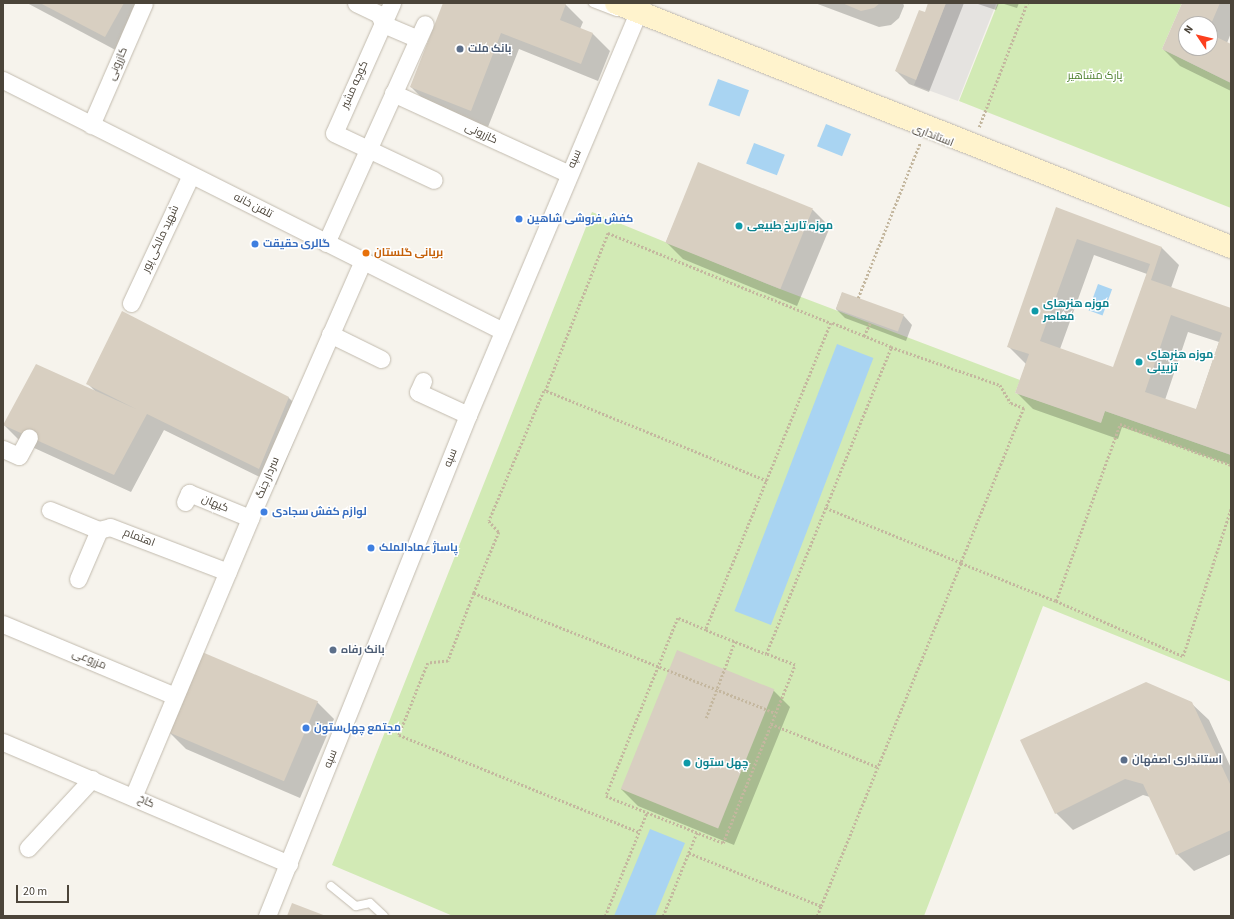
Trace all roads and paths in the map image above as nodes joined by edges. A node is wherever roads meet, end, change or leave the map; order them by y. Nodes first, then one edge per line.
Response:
1 (144, 3) edge
2 (392, 3) edge
3 (593, 3) edge
4 (616, 3) edge
5 (1027, 3) edge
6 (362, 4) edge
7 (638, 11) edge
8 (383, 24) junction
9 (3, 80) edge
10 (394, 93) junction
11 (92, 125) junction
12 (924, 132) junction
13 (973, 144) junction
14 (368, 150) junction
15 (569, 174) junction
16 (191, 175) junction
17 (434, 180) dead end
18 (326, 243) junction
19 (1231, 247) edge
20 (1231, 253) edge
21 (363, 260) junction
22 (858, 298) dead end
23 (131, 303) dead end
24 (831, 323) junction
25 (870, 323) dead end
26 (503, 331) junction
27 (330, 334) junction
28 (864, 336) junction
29 (891, 347) junction
30 (381, 358) dead end
31 (423, 381) dead end
32 (544, 391) junction
33 (468, 415) junction
34 (29, 437) dead end
35 (3, 449) edge
36 (1231, 465) edge
37 (767, 481) junction
38 (185, 502) dead end
39 (826, 508) junction
40 (1231, 508) edge
41 (50, 510) dead end
42 (250, 518) junction
43 (99, 530) junction
44 (961, 563) junction
45 (228, 572) junction
46 (78, 579) dead end
47 (474, 593) junction
48 (1056, 601) junction
49 (3, 624) edge
50 (706, 630) junction
51 (735, 641) junction
52 (766, 654) junction
53 (658, 666) junction
54 (717, 689) junction
55 (175, 696) junction
56 (775, 713) junction
57 (706, 718) dead end
58 (771, 724) junction
59 (3, 742) edge
60 (878, 767) junction
61 (92, 779) junction
62 (134, 796) junction
63 (647, 812) junction
64 (639, 832) junction
65 (697, 832) junction
66 (28, 848) dead end
67 (689, 853) junction
68 (289, 864) junction
69 (331, 886) dead end
70 (821, 906) junction
71 (267, 916) edge
72 (384, 916) edge
73 (605, 916) edge
74 (663, 916) edge
75 (817, 916) edge

1 - 11 street, کازرونی
2 - 8 street, كوچه مشير
3 - 7 lane
4 - 7 main road
5 - 13 path
6 - 8 street
7 - 12 lane, استانداری
7 - 13 main road, استانداری
7 - 15 street, سپه
8 - 10 street
8 - 14 street, كوچه مشير
9 - 11 street, تلفن خانه
10 - 14 street
10 - 15 street, کازرونی
11 - 16 street, تلفن خانه
12 - 20 lane, استانداری
12 - 22 path
13 - 19 main road, استانداری
14 - 17 street
14 - 18 street
15 - 26 street, سپه
16 - 18 street, تلفن خانه
16 - 23 street, شهید مالکی پور
18 - 21 street, تلفن خانه
21 - 26 street, تلفن خانه
21 - 27 street, سردار جنگ
24 - 28 path
24 - 32 path
24 - 37 path
25 - 28 path
26 - 33 street, سپه
27 - 30 street
27 - 42 street, سردار جنگ
28 - 29 path
29 - 39 path
29 - 44 path
31 - 33 street
32 - 37 path
32 - 47 path
33 - 68 street, سپه
34 - 35 street
36 - 48 path
37 - 50 path
38 - 42 street, کیهان
39 - 44 path
39 - 52 path
40 - 48 path
41 - 43 street, اهتمام
42 - 45 street, سردار جنگ
43 - 45 street, اهتمام
43 - 46 street
44 - 48 path
44 - 60 path
45 - 55 street, سردار جنگ
47 - 53 path
47 - 64 path
49 - 55 street, مزروعی
50 - 51 path
50 - 53 path
51 - 52 path
51 - 54 path
52 - 56 path
53 - 54 path
53 - 63 path
54 - 56 path
54 - 57 path
55 - 62 street, سردار جنگ
56 - 58 path
58 - 60 path
58 - 65 path
59 - 61 street, کاخ
60 - 70 path
61 - 62 street, کاخ
61 - 66 street
62 - 68 street, کاخ
63 - 64 path
63 - 65 path
64 - 73 path
65 - 67 path
67 - 70 path
67 - 74 path
68 - 71 street, سپه
69 - 72 lane
70 - 75 path

